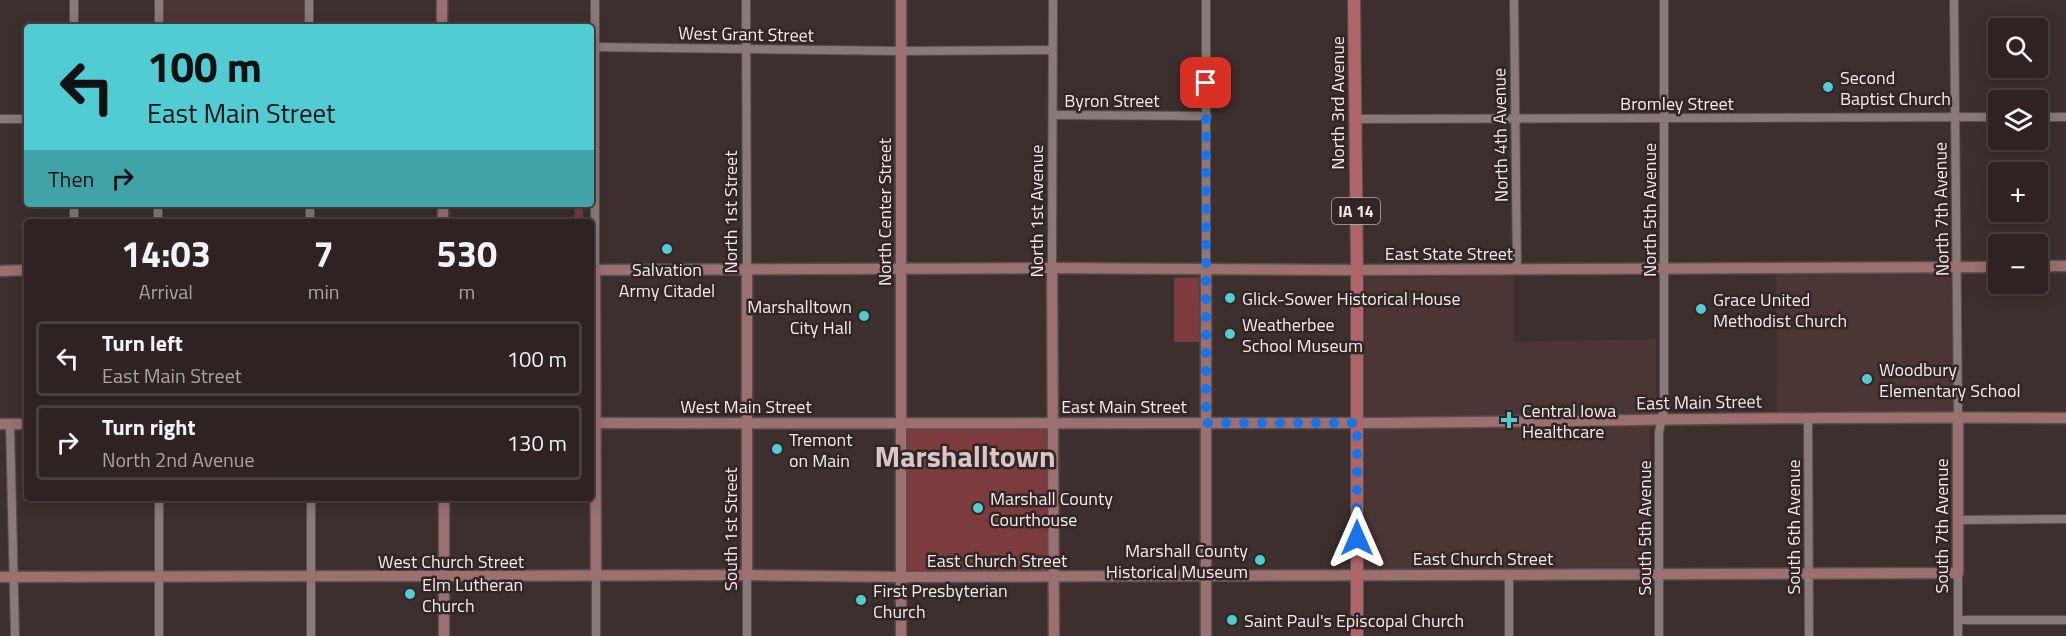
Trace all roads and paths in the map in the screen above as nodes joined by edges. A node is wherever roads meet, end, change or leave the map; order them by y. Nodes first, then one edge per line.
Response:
1 (74, 0) edge
2 (159, 0) edge
3 (309, 0) edge
4 (442, 0) edge
5 (595, 0) edge
6 (746, 0) edge
7 (901, 0) edge
8 (1053, 0) edge
9 (1206, 0) edge
10 (1354, 0) edge
11 (1514, 0) edge
12 (1664, 0) edge
13 (1954, 0) edge
14 (74, 24) edge
15 (159, 24) edge
16 (309, 24) edge
17 (442, 24) edge
18 (594, 24) edge
19 (594, 47) edge
20 (746, 49) junction
21 (1052, 50) junction
22 (900, 51) junction
23 (1053, 115) junction
24 (1206, 116) junction
25 (1955, 117) junction
26 (1988, 117) edge
27 (2048, 117) edge
28 (2066, 117) edge
29 (1515, 118) junction
30 (1664, 118) junction
31 (0, 119) edge
32 (24, 119) edge
33 (1355, 119) junction
34 (2048, 266) edge
35 (2066, 266) edge
36 (1988, 267) edge
37 (901, 268) junction
38 (1052, 268) junction
39 (1957, 268) junction
40 (747, 269) junction
41 (1206, 269) junction
42 (1664, 269) junction
43 (24, 270) edge
44 (594, 270) edge
45 (1357, 270) junction
46 (1517, 270) junction
47 (0, 271) edge
48 (1808, 417) junction
49 (1958, 417) junction
50 (2066, 418) edge
51 (1661, 420) junction
52 (1053, 422) junction
53 (594, 423) edge
54 (747, 423) junction
55 (901, 423) junction
56 (1206, 423) junction
57 (1357, 423) junction
58 (5, 424) edge
59 (24, 424) edge
60 (159, 501) edge
61 (310, 501) edge
62 (444, 501) edge
63 (2066, 519) edge
64 (1958, 520) junction
65 (1809, 573) junction
66 (1958, 573) junction
67 (1659, 574) junction
68 (747, 575) junction
69 (1509, 575) junction
70 (1206, 576) junction
71 (1357, 576) junction
72 (0, 577) edge
73 (14, 577) junction
74 (159, 577) junction
75 (310, 577) junction
76 (596, 577) junction
77 (901, 577) junction
78 (1053, 577) junction
79 (444, 578) junction
80 (1958, 620) junction
81 (2066, 620) edge
82 (15, 636) edge
83 (159, 636) edge
84 (311, 636) edge
85 (444, 636) edge
86 (596, 636) edge
87 (747, 636) edge
88 (902, 636) edge
89 (1054, 636) edge
90 (1206, 636) edge
91 (1357, 636) edge
92 (1509, 636) edge
93 (1659, 636) edge
94 (1809, 636) edge
95 (1958, 636) edge

1 - 14 street
2 - 15 street
3 - 16 street
4 - 17 street
5 - 18 street
6 - 20 street, North 1st Street
7 - 22 street, North Center Street
8 - 21 street, North 1st Avenue
9 - 24 street
10 - 33 main road, North 3rd Avenue / IA 14
11 - 29 street, North 4th Avenue
12 - 30 street, North 5th Avenue
13 - 25 street, North 7th Avenue
19 - 20 street, West Grant Street
20 - 22 street, West Grant Street
20 - 40 street, North 1st Street
21 - 22 street, West Grant Street
21 - 23 street, North 1st Avenue
22 - 37 street, North Center Street
23 - 24 street, Byron Street
23 - 38 street, North 1st Avenue
24 - 41 street
25 - 26 street, Bromley Street
25 - 30 street, Bromley Street
25 - 39 street, North 7th Avenue
27 - 28 street
29 - 30 street, Bromley Street
29 - 33 street, Bromley Street
29 - 46 street, North 4th Avenue
30 - 42 street, North 5th Avenue
31 - 32 street
33 - 45 main road, North 3rd Avenue / IA 14
34 - 35 street
36 - 39 street, East State Street
37 - 38 street, East State Street
37 - 40 street, East State Street
37 - 55 street, North Center Street
38 - 41 street, East State Street
38 - 52 street, North 1st Avenue
39 - 42 street, East State Street
39 - 49 street, North 7th Avenue
40 - 44 street, East State Street
40 - 54 street, North 1st Street
41 - 45 street, East State Street
41 - 56 street
42 - 46 street, East State Street
42 - 51 street, North 5th Avenue
43 - 47 street
45 - 46 street, East State Street
45 - 57 main road, North 3rd Avenue / IA 14
48 - 49 street, East Main Street
48 - 51 street, East Main Street
48 - 65 street, South 6th Avenue
49 - 50 street, East Main Street
49 - 64 street, South 7th Avenue
51 - 57 street, East Main Street
51 - 67 street, South 5th Avenue
52 - 55 street, East Main Street
52 - 56 street, East Main Street
52 - 78 street, North 1st Avenue
53 - 54 street, West Main Street
53 - 76 street
54 - 55 street, West Main Street
54 - 68 street, South 1st Street
55 - 77 street, North Center Street
56 - 57 street, East Main Street
56 - 70 street
57 - 71 main road, IA 14
58 - 59 street
58 - 73 street
60 - 74 street
61 - 75 street
62 - 79 street
63 - 64 street
64 - 66 street, South 7th Avenue
65 - 66 street, East Church Street
65 - 67 street, East Church Street
65 - 94 street, South 6th Avenue
66 - 80 street, South 7th Avenue
67 - 69 street, East Church Street
67 - 93 street, South 5th Avenue
68 - 76 street, West Church Street
68 - 77 street, West Church Street
68 - 87 street, South 1st Street
69 - 71 street, East Church Street
69 - 92 street
70 - 71 street, East Church Street
70 - 78 street, East Church Street
70 - 90 street
71 - 91 main road, IA 14
72 - 73 street, West Church Street
73 - 74 street, West Church Street
73 - 82 street
74 - 75 street, West Church Street
74 - 83 street
75 - 79 street, West Church Street
75 - 84 street
76 - 79 street, West Church Street
76 - 86 street
77 - 78 street, East Church Street
77 - 88 street, North Center Street
78 - 89 street, North 1st Avenue
79 - 85 street
80 - 81 street
80 - 95 street, South 7th Avenue

